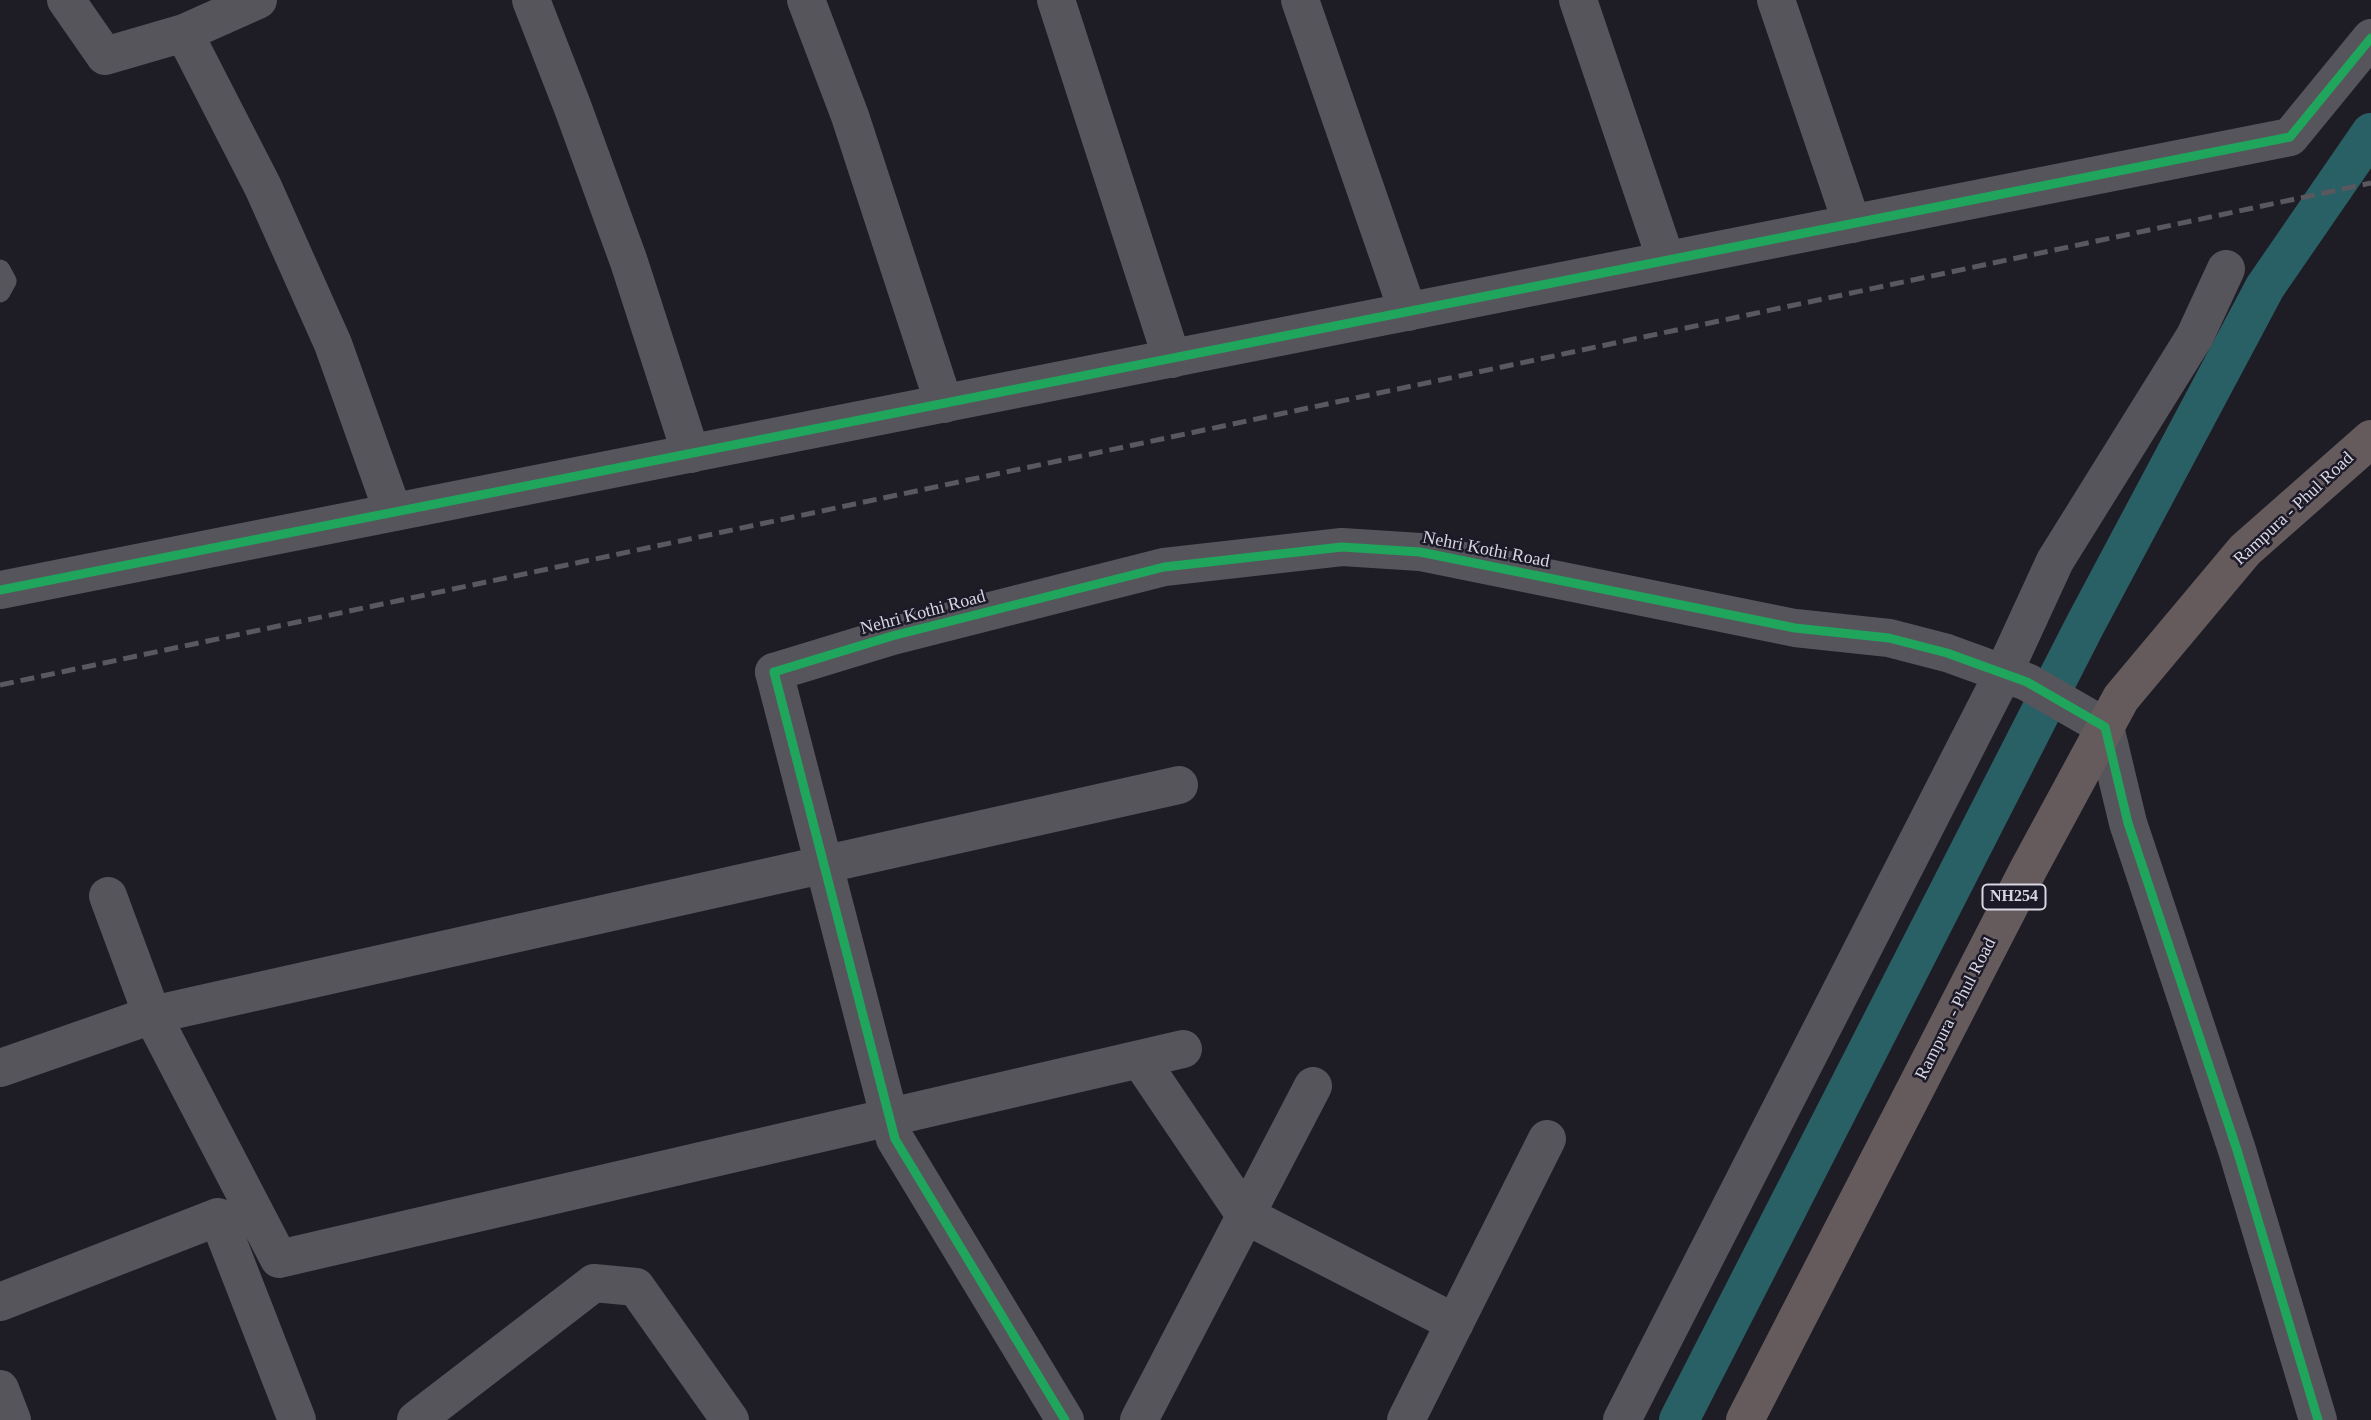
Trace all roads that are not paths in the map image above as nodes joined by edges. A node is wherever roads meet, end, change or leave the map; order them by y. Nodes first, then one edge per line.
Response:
1 (66, 0) edge
2 (258, 0) edge
3 (531, 0) edge
4 (807, 0) edge
5 (1056, 0) edge
6 (1300, 0) edge
7 (1578, 0) edge
8 (1776, 0) edge
9 (184, 33) junction
10 (2371, 38) edge
11 (1852, 224) junction
12 (1665, 260) junction
13 (2226, 269) dead end
14 (0, 270) edge
15 (0, 292) edge
16 (1408, 312) junction
17 (1172, 359) junction
18 (944, 404) junction
19 (2371, 439) edge
20 (691, 454) junction
21 (393, 512) junction
22 (0, 590) edge
23 (2015, 678) junction
24 (2090, 717) junction
25 (1179, 785) dead end
26 (825, 865) junction
27 (108, 896) dead end
28 (152, 1015) junction
29 (1183, 1049) dead end
30 (1138, 1060) junction
31 (0, 1068) edge
32 (1313, 1087) dead end
33 (890, 1118) junction
34 (1547, 1139) dead end
35 (1245, 1215) junction
36 (0, 1302) edge
37 (1455, 1323) junction
38 (0, 1389) edge
39 (12, 1420) edge
40 (298, 1420) edge
41 (415, 1420) edge
42 (730, 1420) edge
43 (1065, 1420) edge
44 (1139, 1420) edge
45 (1406, 1420) edge
46 (1622, 1420) edge
47 (1745, 1420) edge
48 (2318, 1420) edge

1 - 9 street
2 - 9 street
3 - 20 street
4 - 18 street
5 - 17 street
6 - 16 street
7 - 12 street
8 - 11 street
9 - 21 street
10 - 11 street
11 - 12 street
12 - 16 street
13 - 23 street
14 - 15 lane
16 - 17 street
17 - 18 street
18 - 20 street
19 - 24 highway, Rampura - Phul Road / NH254
20 - 21 street
21 - 22 street
23 - 24 street, Nehri Kothi Road
23 - 26 street, Nehri Kothi Road
23 - 46 street
24 - 47 highway, Rampura - Phul Road / NH254
24 - 48 street
25 - 26 street
26 - 28 street
26 - 33 street
27 - 28 street
28 - 31 street
28 - 33 street
29 - 30 street
30 - 33 street
30 - 35 street
32 - 35 street
33 - 43 street
34 - 37 street
35 - 37 street
35 - 44 street
36 - 40 street
37 - 45 street
38 - 39 street
41 - 42 street

